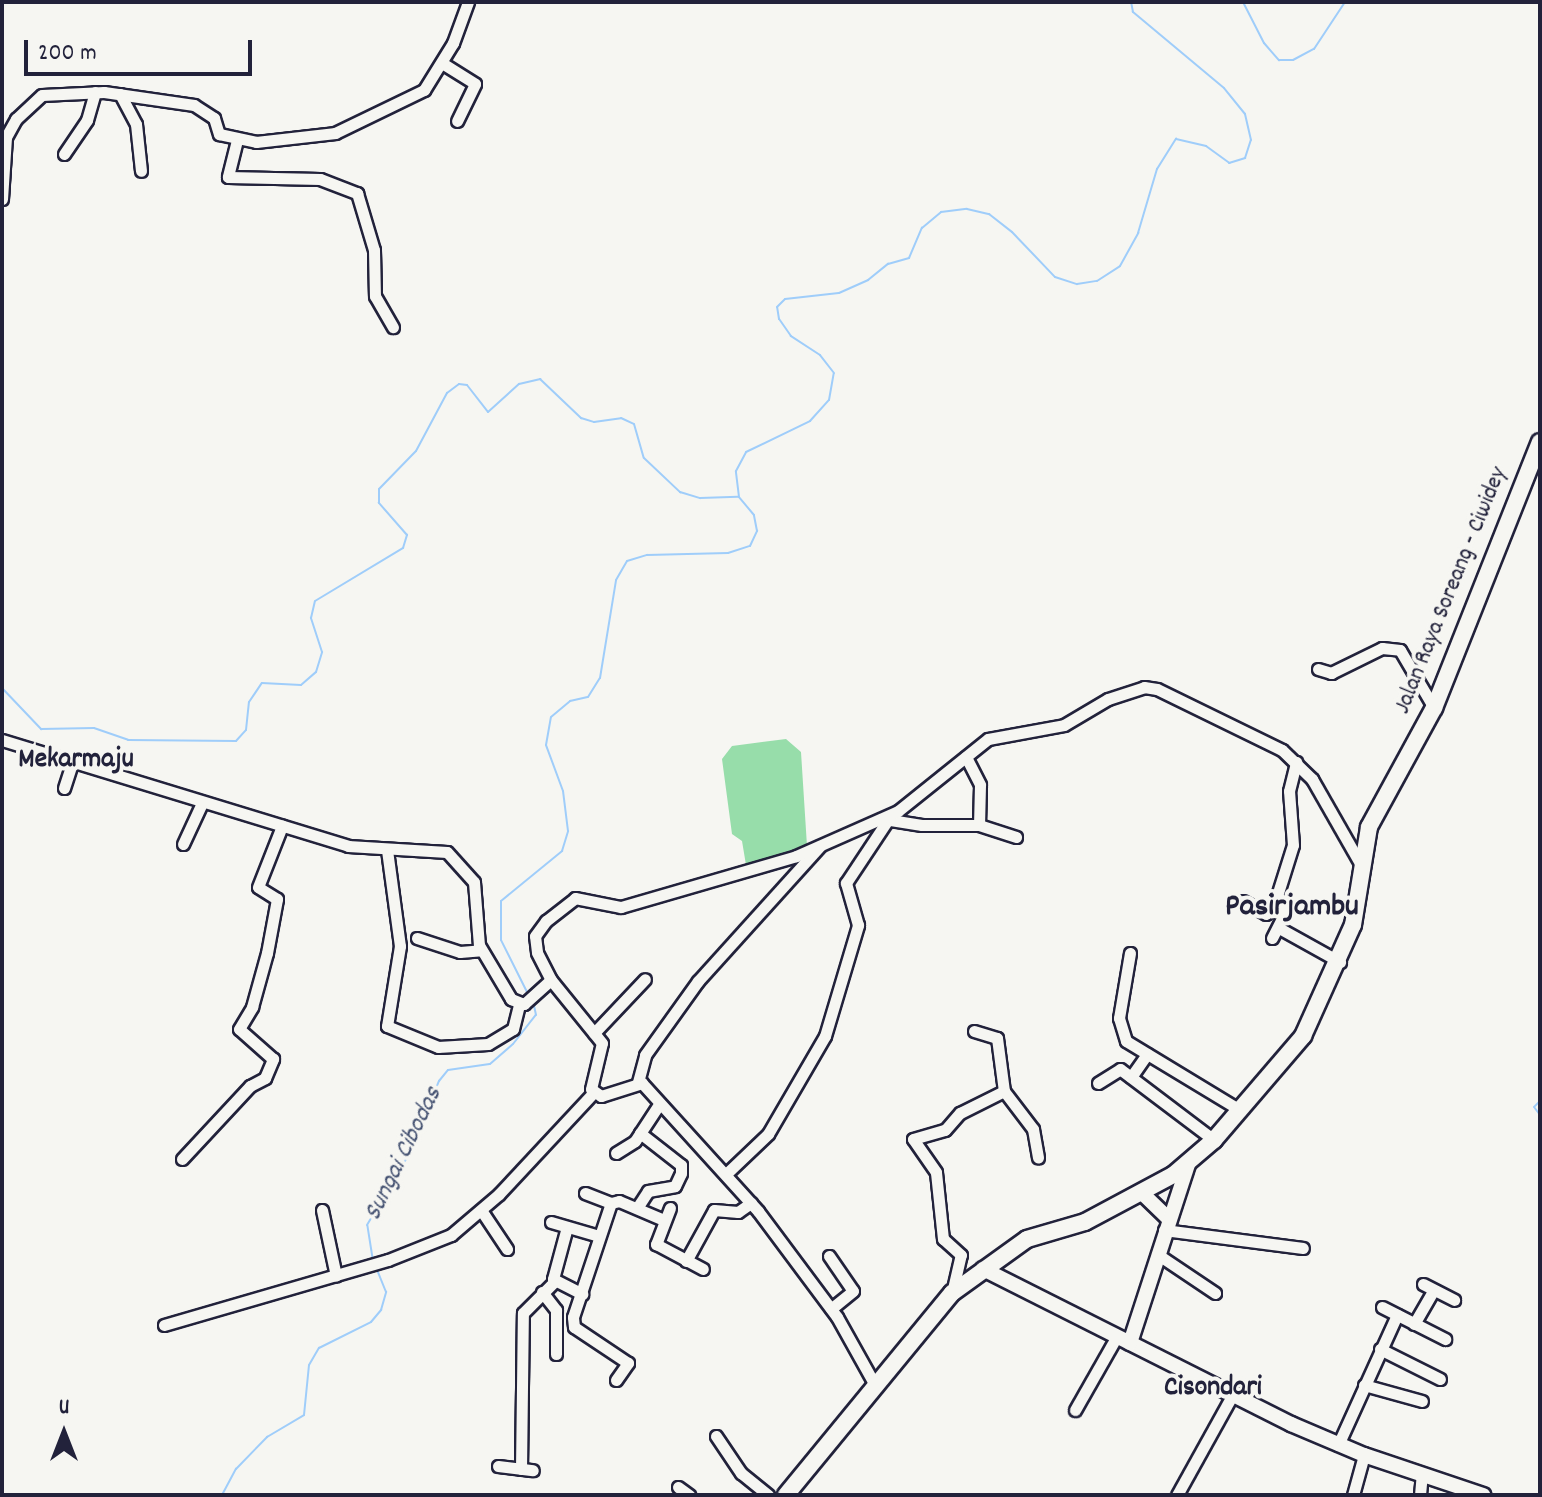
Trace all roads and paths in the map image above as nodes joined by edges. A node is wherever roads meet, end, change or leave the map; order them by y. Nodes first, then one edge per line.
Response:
1 (468, 2) edge
2 (442, 63) junction
3 (95, 92) junction
4 (120, 94) junction
5 (457, 121) dead end
6 (237, 140) junction
7 (64, 154) dead end
8 (141, 171) dead end
9 (2, 199) edge
10 (393, 327) dead end
11 (1540, 442) edge
12 (1318, 669) dead end
13 (1434, 708) junction
14 (2, 740) edge
15 (966, 757) junction
16 (1296, 762) junction
17 (72, 763) junction
18 (64, 788) dead end
19 (202, 803) junction
20 (885, 820) junction
21 (979, 825) junction
22 (282, 826) junction
23 (1016, 837) dead end
24 (183, 844) dead end
25 (819, 847) junction
26 (387, 850) junction
27 (1361, 865) junction
28 (1277, 896) junction
29 (1243, 901) dead end
30 (417, 938) dead end
31 (481, 950) junction
32 (1130, 953) dead end
33 (1340, 962) junction
34 (645, 979) dead end
35 (546, 984) junction
36 (523, 1002) junction
37 (974, 1031) dead end
38 (594, 1033) junction
39 (1147, 1054) junction
40 (1131, 1077) junction
41 (638, 1082) junction
42 (1098, 1083) dead end
43 (1004, 1091) junction
44 (594, 1092) junction
45 (660, 1103) junction
46 (1240, 1110) junction
47 (640, 1133) junction
48 (1214, 1140) junction
49 (616, 1153) dead end
50 (1038, 1158) dead end
51 (182, 1159) dead end
52 (1188, 1164) junction
53 (726, 1174) junction
54 (585, 1193) dead end
55 (1142, 1193) junction
56 (611, 1203) junction
57 (751, 1203) junction
58 (637, 1208) junction
59 (670, 1208) dead end
60 (322, 1210) dead end
61 (481, 1210) junction
62 (664, 1220) junction
63 (551, 1222) dead end
64 (1166, 1224) junction
65 (567, 1227) junction
66 (599, 1236) junction
67 (1303, 1248) dead end
68 (507, 1249) dead end
69 (1157, 1254) junction
70 (829, 1256) dead end
71 (686, 1261) junction
72 (703, 1269) dead end
73 (983, 1269) junction
74 (336, 1276) junction
75 (554, 1282) junction
76 (542, 1292) junction
77 (952, 1293) junction
78 (1215, 1293) dead end
79 (582, 1294) junction
80 (1454, 1300) dead end
81 (1382, 1307) dead end
82 (831, 1309) junction
83 (1397, 1315) junction
84 (572, 1322) junction
85 (1414, 1324) junction
86 (164, 1325) dead end
87 (557, 1334) junction
88 (1124, 1339) junction
89 (1445, 1339) dead end
90 (1380, 1349) junction
91 (556, 1354) dead end
92 (1440, 1379) dead end
93 (616, 1380) dead end
94 (875, 1385) junction
95 (1364, 1385) junction
96 (1233, 1394) junction
97 (1422, 1401) dead end
98 (1075, 1410) dead end
99 (716, 1436) dead end
100 (1338, 1445) junction
101 (1364, 1455) junction
102 (498, 1466) dead end
103 (1422, 1474) junction
104 (678, 1487) dead end
105 (689, 1495) edge
106 (768, 1495) edge
107 (786, 1495) edge
108 (1177, 1495) edge
109 (1353, 1495) edge
110 (1420, 1495) edge
111 (1483, 1495) edge

1 - 2 street
2 - 5 street
2 - 6 street
3 - 4 street
3 - 7 street
3 - 9 street
4 - 6 street
4 - 8 street
6 - 10 street
11 - 13 highway, Jalan Raya Soreang - Ciwidey
12 - 13 street
13 - 27 highway, Jalan Raya Soreang - Ciwidey
14 - 17 street
15 - 16 street
15 - 20 street
15 - 21 street
16 - 27 street
16 - 28 street
17 - 18 street
17 - 19 street
19 - 22 street
19 - 24 street
20 - 21 street
20 - 25 street
20 - 53 street
21 - 23 street
22 - 26 street
22 - 51 street
25 - 35 street
25 - 41 street
26 - 31 street
26 - 36 street
27 - 33 highway, Jalan Raya Soreang - Ciwidey
28 - 29 street
28 - 33 street
30 - 31 street
31 - 36 street
32 - 39 street
33 - 46 highway, Jalan Raya Soreang - Ciwidey
34 - 38 street
35 - 36 street
35 - 38 street
37 - 43 street
38 - 44 street
39 - 40 street
39 - 46 street
40 - 42 street
40 - 48 street
41 - 44 street
41 - 45 street
43 - 50 street
43 - 77 street
44 - 61 street
45 - 47 street
45 - 53 street
46 - 48 highway, Jalan Raya Soreang - Ciwidey
47 - 49 street
47 - 58 street
48 - 52 highway, Jalan Raya Soreang - Ciwidey
52 - 55 highway, Jalan Raya Soreang - Ciwidey
52 - 64 main road
53 - 57 street
54 - 56 street
55 - 64 main road
55 - 73 highway, Jalan Raya Soreang - Ciwidey
56 - 58 street
56 - 66 street
57 - 71 street
57 - 82 street
58 - 62 street
59 - 62 street
60 - 74 street
61 - 68 street
61 - 74 street
62 - 71 street
63 - 65 street
64 - 67 street
64 - 69 main road
65 - 66 street
65 - 75 street
66 - 79 street
69 - 78 street
69 - 88 main road
70 - 82 street
71 - 72 street
73 - 77 highway, Jalan Raya Soreang - Ciwidey
73 - 88 main road
74 - 86 street
75 - 76 street
75 - 79 street
76 - 87 street
76 - 102 street
77 - 94 highway, Jalan Raya Soreang - Ciwidey
79 - 84 street
80 - 85 street
81 - 83 street
82 - 94 street
83 - 85 street
83 - 90 street
84 - 87 street
84 - 93 street
85 - 89 street
87 - 91 street
88 - 96 main road
88 - 98 street
90 - 92 street
90 - 95 street
94 - 107 highway, Jalan Raya Soreang - Ciwidey
95 - 97 street
95 - 100 street
96 - 100 main road
96 - 108 street
99 - 106 street
100 - 101 main road
101 - 103 main road
101 - 109 street
103 - 110 street
103 - 111 main road
104 - 105 street

